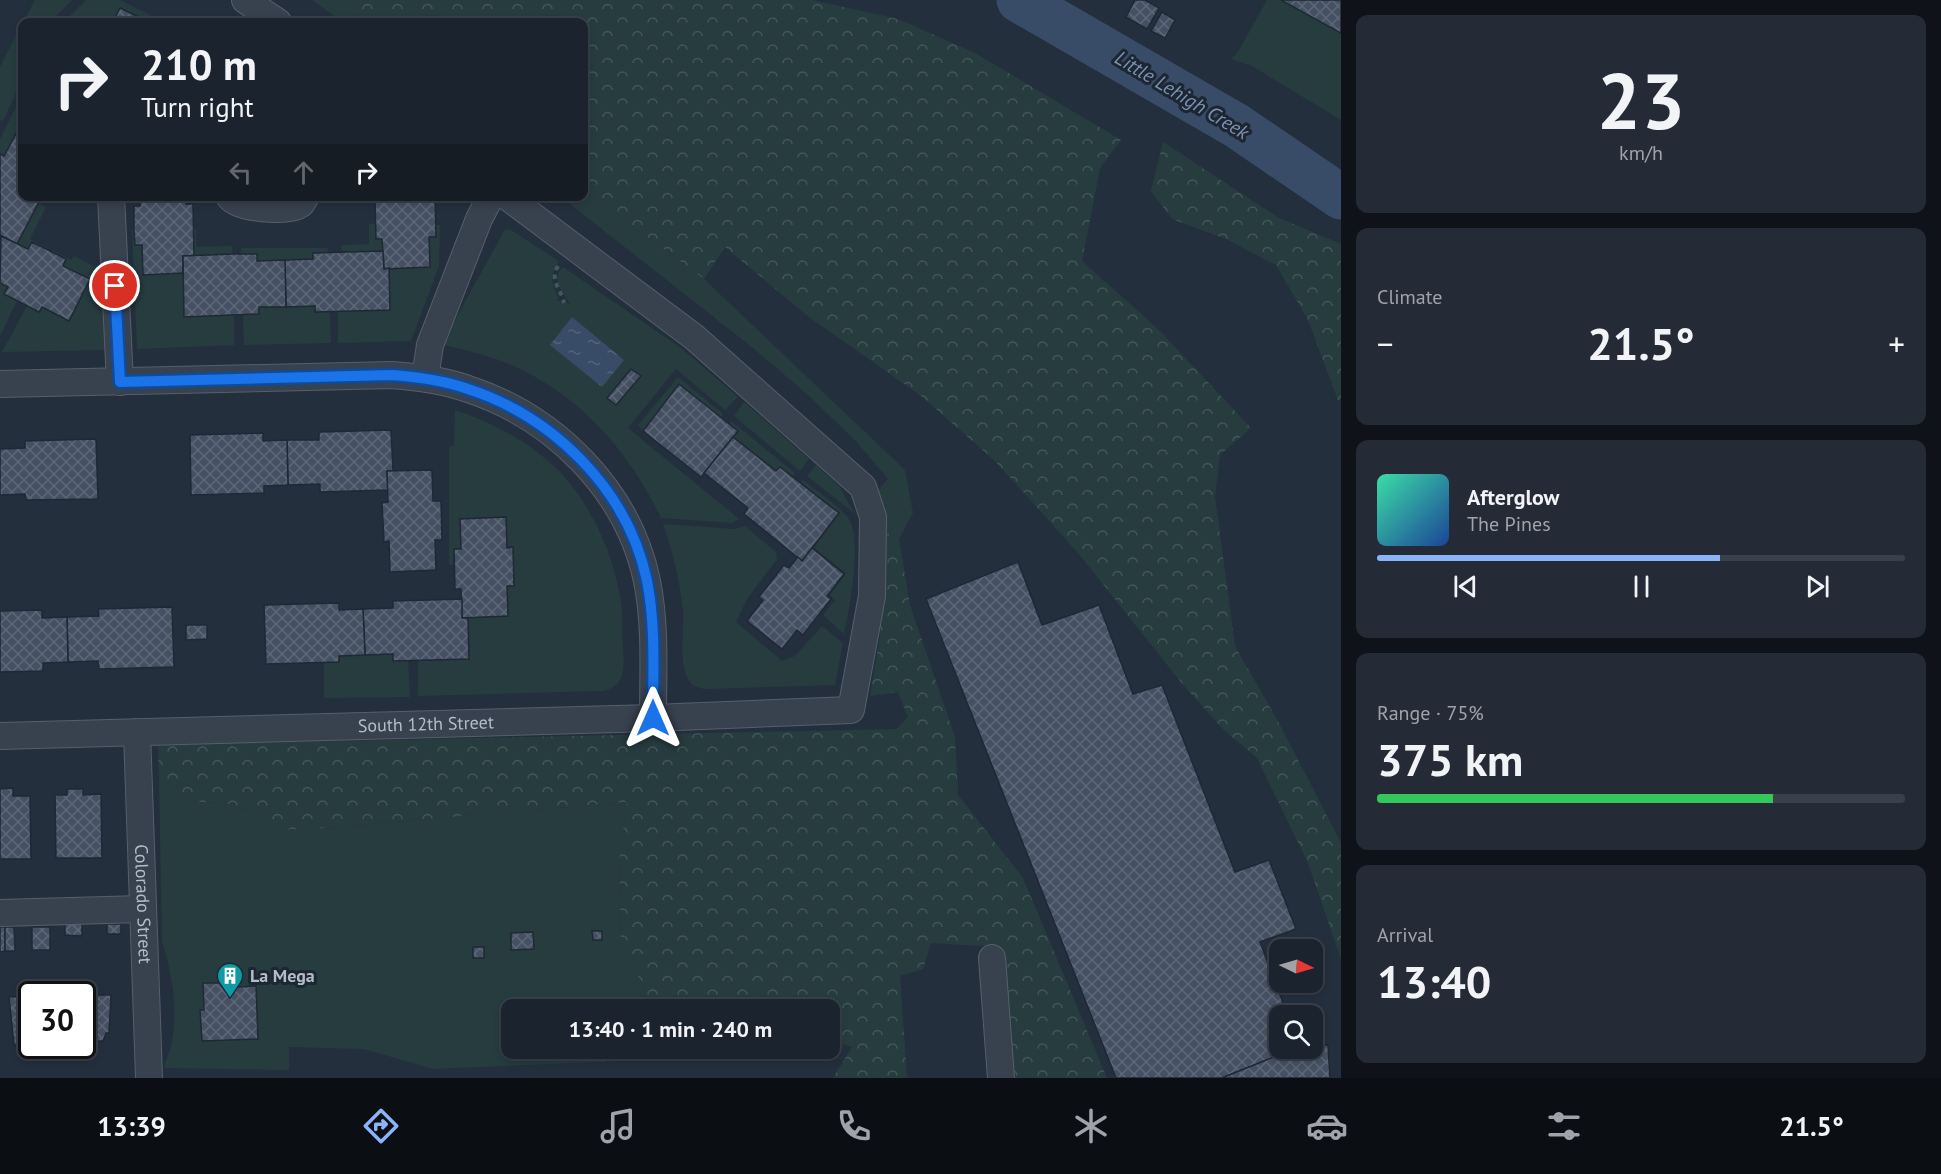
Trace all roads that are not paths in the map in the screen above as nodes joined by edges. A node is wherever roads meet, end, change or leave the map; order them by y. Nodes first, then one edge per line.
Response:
1 (245, 0) edge
2 (272, 18) edge
3 (111, 201) edge
4 (233, 201) edge
5 (303, 201) edge
6 (488, 201) edge
7 (513, 201) edge
8 (425, 378) junction
9 (120, 382) junction
10 (0, 384) edge
11 (653, 718) junction
12 (137, 732) junction
13 (0, 736) edge
14 (142, 909) junction
15 (0, 913) edge
16 (992, 958) dead end
17 (149, 1078) edge
18 (1001, 1078) edge

1 - 2 street
3 - 9 street
4 - 5 street
6 - 8 street
7 - 11 street, South 12th Street
8 - 9 street
8 - 11 street
9 - 10 street
11 - 12 street, South 12th Street
12 - 13 street, South 12th Street
12 - 14 street, Colorado Street
14 - 15 street
14 - 17 street, Colorado Street
16 - 18 street

